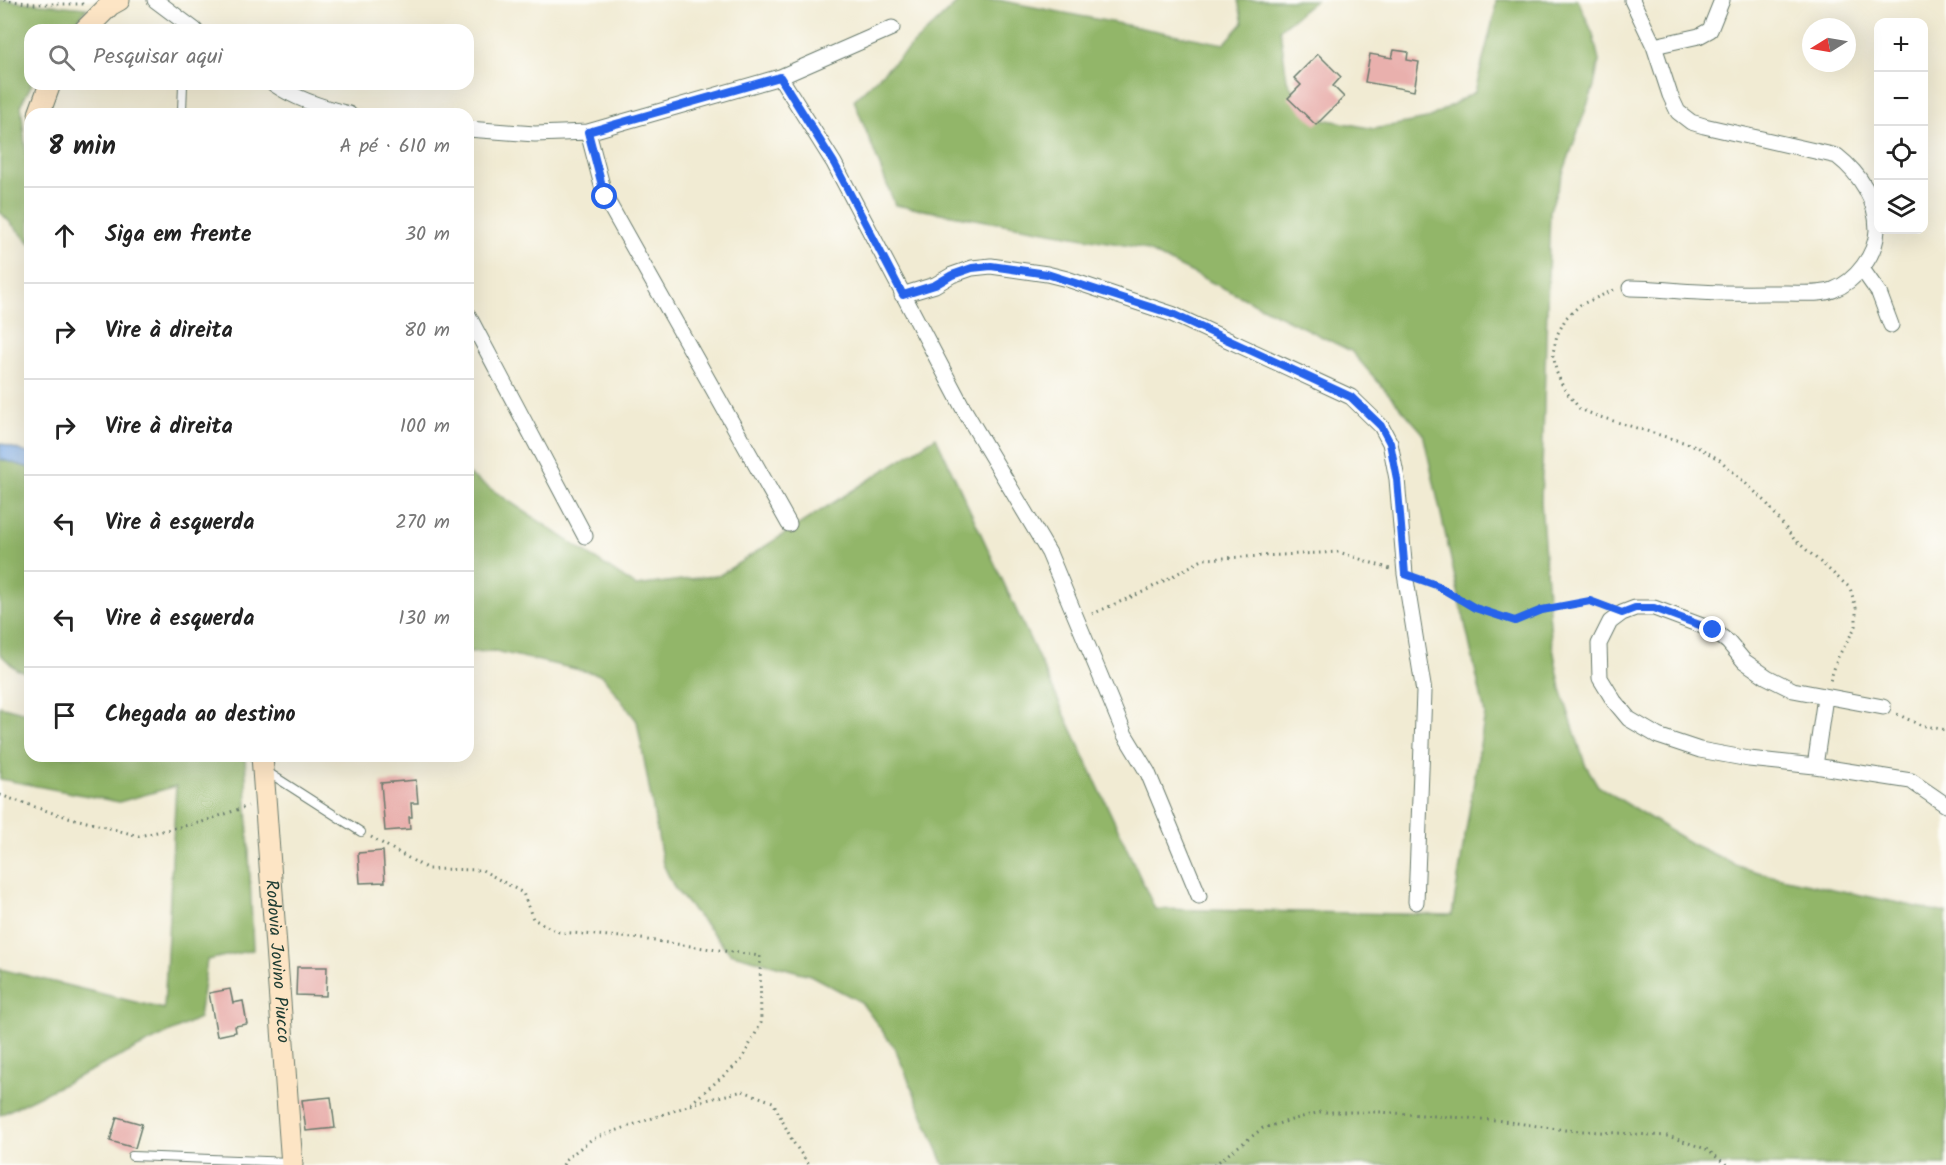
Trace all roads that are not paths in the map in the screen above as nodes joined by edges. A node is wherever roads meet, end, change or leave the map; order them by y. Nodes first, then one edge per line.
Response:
1 (155, 0) edge
2 (1632, 0) edge
3 (1722, 0) edge
4 (114, 2) edge
5 (91, 24) edge
6 (187, 24) edge
7 (892, 28) dead end
8 (1654, 46) junction
9 (780, 77) junction
10 (48, 90) edge
11 (183, 90) edge
12 (283, 90) edge
13 (41, 108) edge
14 (182, 108) edge
15 (325, 108) edge
16 (474, 129) edge
17 (588, 132) junction
18 (1862, 268) junction
19 (1630, 288) road end
20 (903, 295) junction
21 (1891, 325) dead end
22 (474, 326) edge
23 (789, 524) dead end
24 (585, 536) dead end
25 (1824, 697) junction
26 (1882, 707) road end
27 (262, 763) edge
28 (1815, 765) junction
29 (1946, 805) edge
30 (361, 832) road end
31 (1199, 896) dead end
32 (1416, 902) dead end
33 (132, 1156) dead end
34 (292, 1164) edge

1 - 6 street
2 - 8 street
3 - 8 street
4 - 5 main road
7 - 9 street
8 - 18 street
9 - 17 street
9 - 20 street
10 - 13 main road
11 - 14 lane
12 - 15 street
16 - 17 street
17 - 23 street
18 - 19 street
18 - 21 street
20 - 31 street
20 - 32 street
22 - 24 street
25 - 26 street
25 - 28 street
25 - 28 street
27 - 30 lane
27 - 34 main road, Rodovia Jovino Piucco
28 - 29 street
33 - 34 lane

